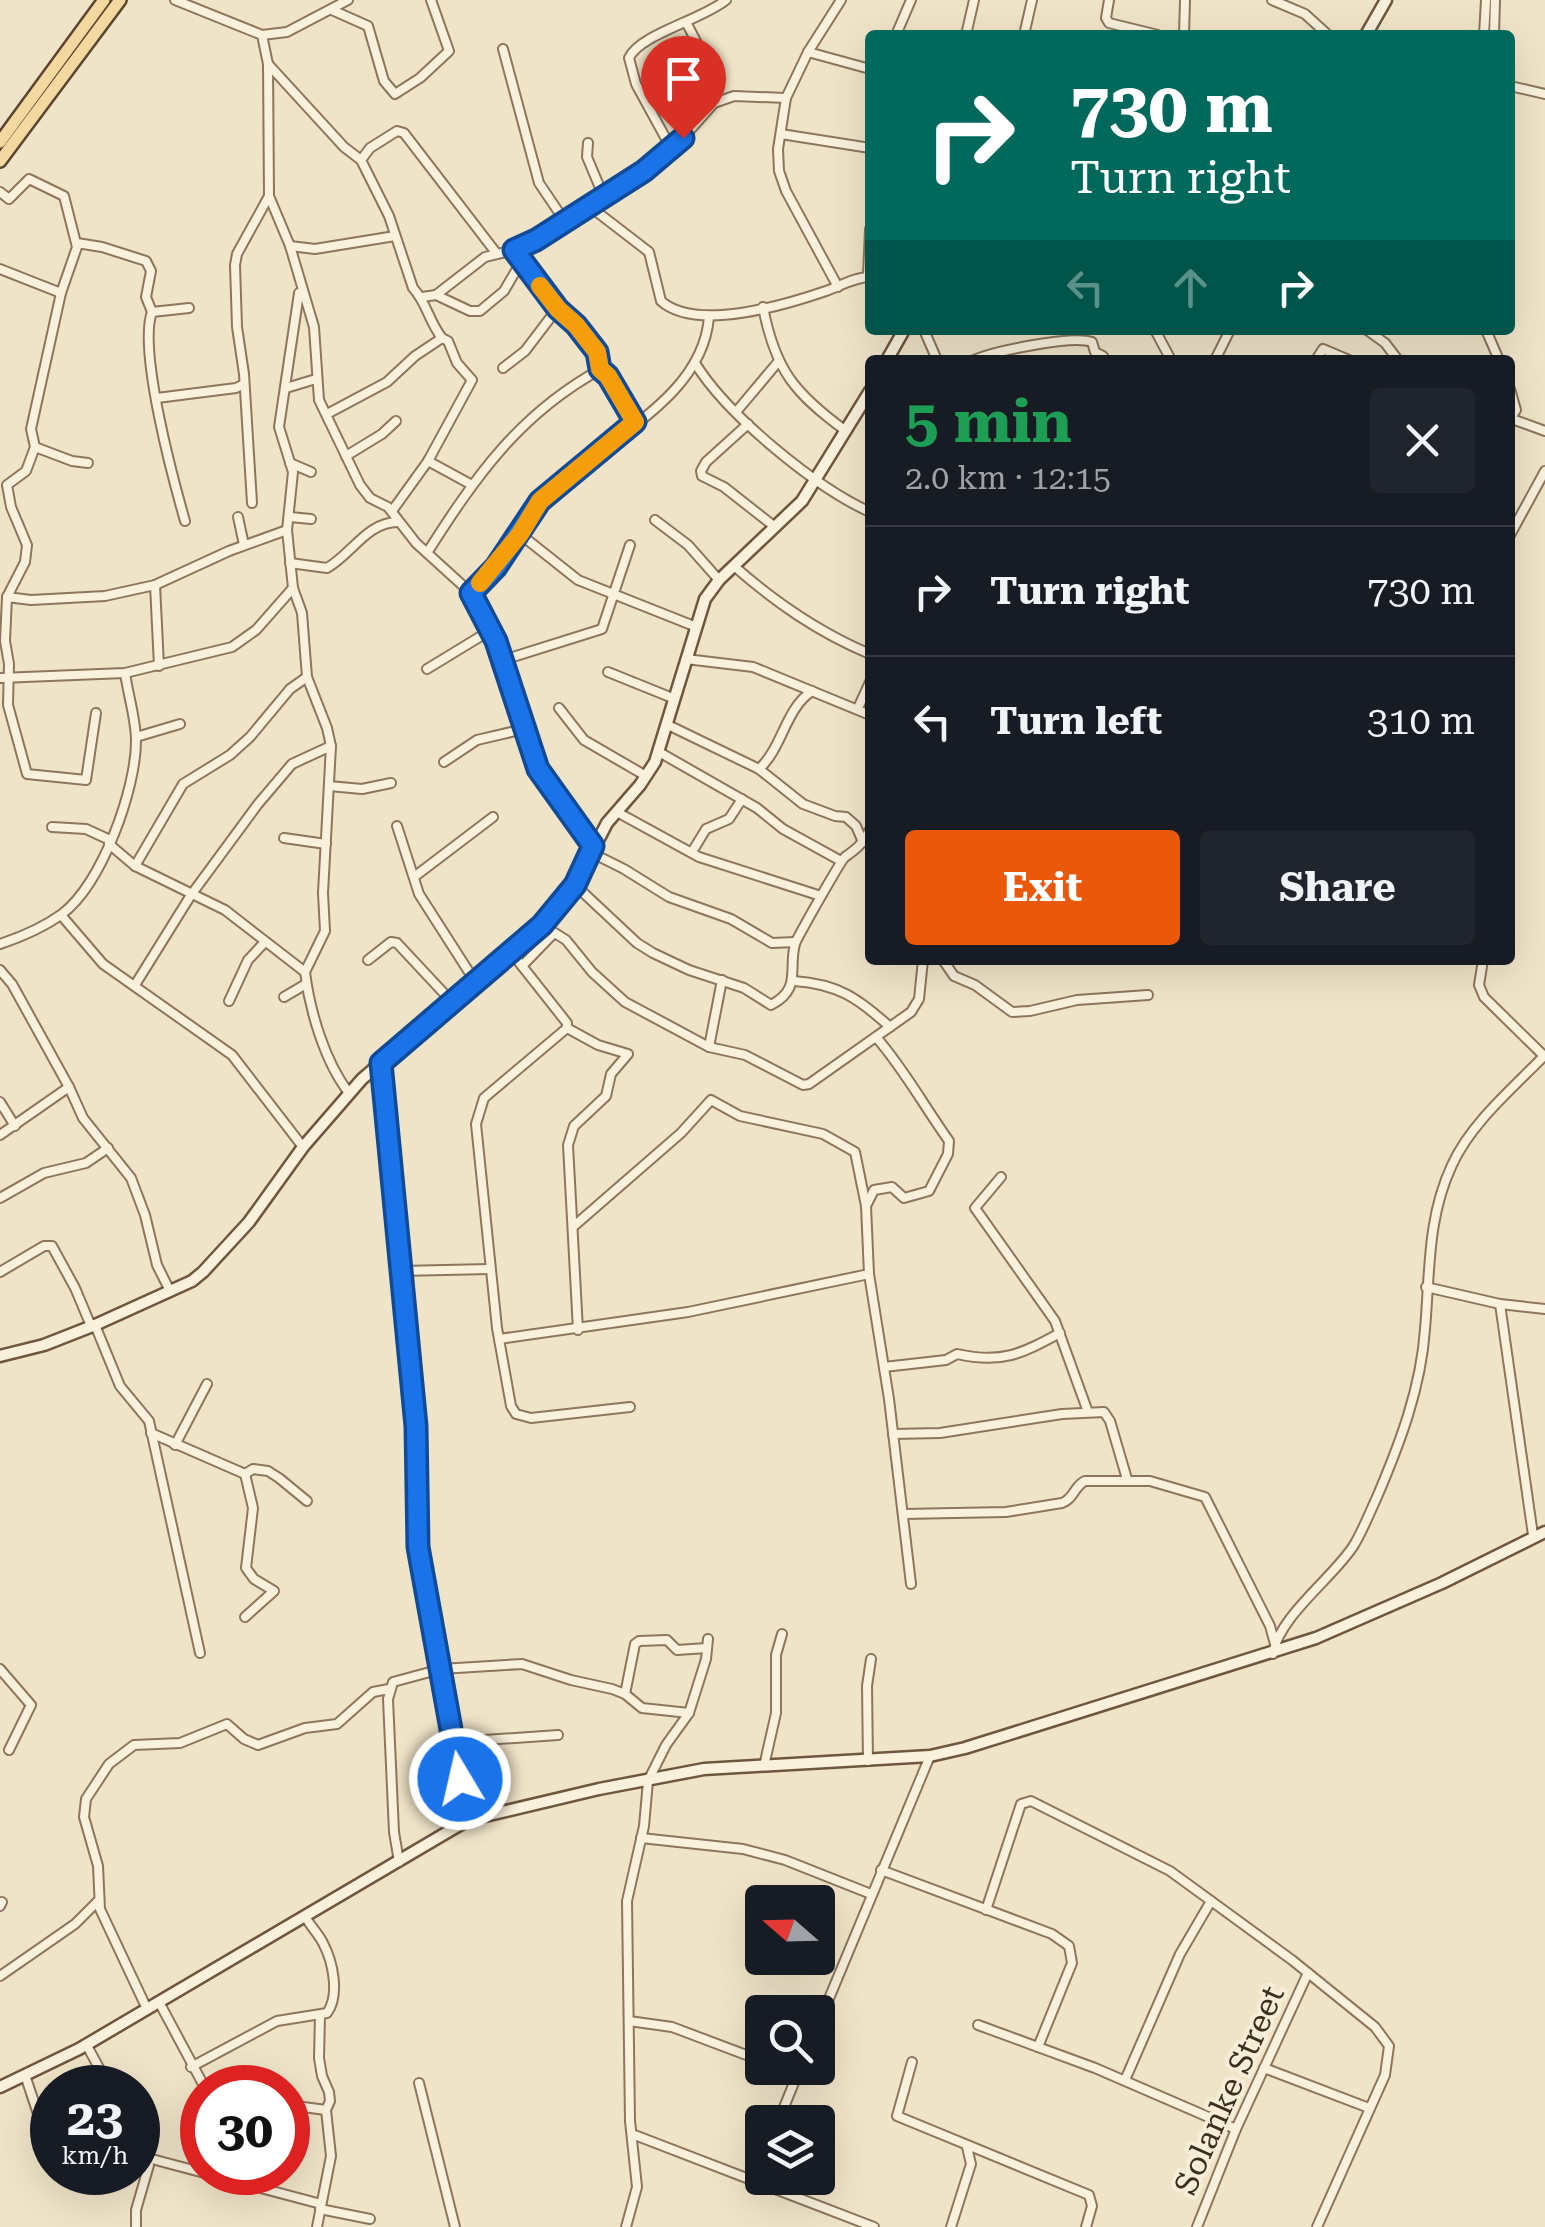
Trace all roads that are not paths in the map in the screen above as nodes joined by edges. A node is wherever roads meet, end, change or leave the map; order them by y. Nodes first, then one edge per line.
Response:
1 (104, 0) edge
2 (120, 0) edge
3 (175, 0) edge
4 (348, 0) edge
5 (431, 0) edge
6 (841, 0) edge
7 (911, 0) edge
8 (974, 0) edge
9 (1032, 0) edge
10 (1109, 0) edge
11 (1186, 0) edge
12 (1272, 0) edge
13 (1386, 0) edge
14 (1486, 0) edge
15 (1495, 0) edge
16 (720, 2) edge
17 (332, 10) junction
18 (686, 24) junction
19 (898, 30) edge
20 (967, 30) edge
21 (1025, 30) edge
22 (1123, 30) edge
23 (1184, 30) edge
24 (1322, 30) edge
25 (1369, 30) edge
26 (1484, 30) edge
27 (1494, 30) edge
28 (262, 35) junction
29 (503, 50) dead end
30 (808, 52) junction
31 (268, 64) junction
32 (865, 67) edge
33 (1515, 87) edge
34 (1545, 94) edge
35 (786, 98) junction
36 (714, 103) junction
37 (782, 134) junction
38 (0, 142) edge
39 (588, 143) dead end
40 (865, 147) edge
41 (670, 148) junction
42 (0, 160) edge
43 (361, 160) junction
44 (0, 192) edge
45 (604, 195) junction
46 (270, 196) junction
47 (588, 205) junction
48 (564, 220) junction
49 (396, 236) junction
50 (77, 243) junction
51 (290, 246) junction
52 (514, 250) junction
53 (497, 254) junction
54 (522, 262) junction
55 (0, 269) edge
56 (865, 277) edge
57 (838, 287) junction
58 (300, 288) junction
59 (61, 292) junction
60 (436, 295) junction
61 (422, 297) junction
62 (763, 307) junction
63 (189, 308) dead end
64 (558, 309) junction
65 (152, 312) junction
66 (709, 317) junction
67 (1374, 335) edge
68 (442, 338) junction
69 (993, 355) edge
70 (1101, 355) edge
71 (1394, 355) edge
72 (778, 362) junction
73 (695, 363) junction
74 (503, 368) dead end
75 (600, 369) junction
76 (316, 379) junction
77 (242, 388) junction
78 (286, 388) junction
79 (158, 398) junction
80 (865, 399) edge
81 (736, 412) junction
82 (327, 414) junction
83 (1515, 420) edge
84 (396, 421) dead end
85 (635, 422) junction
86 (748, 424) junction
87 (1545, 430) edge
88 (846, 431) junction
89 (35, 447) junction
90 (346, 456) junction
91 (428, 461) junction
92 (88, 463) dead end
93 (290, 463) junction
94 (1545, 471) edge
95 (311, 472) dead end
96 (818, 479) junction
97 (472, 485) junction
98 (252, 503) dead end
99 (865, 510) edge
100 (392, 511) junction
101 (238, 517) dead end
102 (290, 517) junction
103 (311, 520) dead end
104 (654, 520) dead end
105 (185, 522) dead end
106 (398, 522) junction
107 (1515, 526) edge
108 (775, 527) junction
109 (287, 530) junction
110 (520, 534) junction
111 (630, 545) dead end
112 (244, 546) junction
113 (427, 553) junction
114 (290, 563) junction
115 (734, 566) junction
116 (718, 580) junction
117 (155, 586) junction
118 (293, 588) junction
119 (471, 593) junction
120 (613, 596) junction
121 (8, 597) junction
122 (694, 626) junction
123 (491, 630) junction
124 (865, 652) edge
125 (503, 660) junction
126 (686, 660) junction
127 (159, 666) junction
128 (428, 670) dead end
129 (608, 672) dead end
130 (124, 673) junction
131 (4, 677) edge
132 (307, 677) junction
133 (812, 691) junction
134 (865, 693) edge
135 (675, 699) junction
136 (558, 708) dead end
137 (858, 708) junction
138 (865, 712) edge
139 (96, 714) dead end
140 (180, 724) dead end
141 (668, 724) junction
142 (524, 728) junction
143 (136, 738) junction
144 (331, 746) junction
145 (659, 752) junction
146 (444, 762) dead end
147 (759, 768) junction
148 (646, 776) junction
149 (391, 783) dead end
150 (329, 786) junction
151 (742, 799) junction
152 (617, 812) junction
153 (493, 817) dead end
154 (397, 826) dead end
155 (52, 827) dead end
156 (284, 838) dead end
157 (865, 839) edge
158 (109, 842) junction
159 (863, 842) junction
160 (326, 844) junction
161 (592, 850) junction
162 (692, 852) junction
163 (841, 862) junction
164 (135, 866) junction
165 (414, 876) junction
166 (575, 885) junction
167 (191, 895) junction
168 (821, 896) junction
169 (61, 915) junction
170 (542, 925) junction
171 (554, 933) junction
172 (264, 942) junction
173 (795, 942) junction
174 (0, 944) edge
175 (511, 952) junction
176 (368, 960) dead end
177 (923, 965) edge
178 (946, 965) edge
179 (1482, 965) edge
180 (522, 966) junction
181 (0, 970) edge
182 (305, 972) junction
183 (722, 980) junction
184 (794, 981) junction
185 (476, 983) junction
186 (306, 984) junction
187 (134, 985) junction
188 (1148, 995) dead end
189 (284, 996) dead end
190 (229, 1001) dead end
191 (453, 1003) junction
192 (890, 1027) junction
193 (567, 1028) junction
194 (876, 1037) junction
195 (709, 1047) junction
196 (1545, 1055) edge
197 (381, 1063) junction
198 (70, 1087) junction
199 (349, 1094) junction
200 (0, 1102) edge
201 (16, 1126) junction
202 (0, 1135) edge
203 (303, 1147) junction
204 (108, 1148) junction
205 (1001, 1177) dead end
206 (0, 1198) edge
207 (866, 1206) junction
208 (574, 1226) junction
209 (490, 1269) junction
210 (400, 1271) junction
211 (0, 1272) edge
212 (869, 1274) junction
213 (1426, 1287) junction
214 (170, 1290) junction
215 (1500, 1304) junction
216 (1545, 1309) edge
217 (93, 1326) junction
218 (578, 1330) junction
219 (1060, 1333) junction
220 (500, 1339) junction
221 (0, 1356) edge
222 (884, 1366) junction
223 (207, 1384) dead end
224 (630, 1406) dead end
225 (1088, 1412) junction
226 (151, 1432) junction
227 (893, 1434) junction
228 (176, 1445) junction
229 (245, 1474) junction
230 (1127, 1479) junction
231 (307, 1501) dead end
232 (902, 1514) junction
233 (1539, 1534) edge
234 (911, 1584) dead end
235 (245, 1618) dead end
236 (782, 1634) dead end
237 (1274, 1649) junction
238 (200, 1653) dead end
239 (871, 1660) dead end
240 (0, 1669) edge
241 (440, 1670) junction
242 (389, 1688) junction
243 (625, 1694) junction
244 (689, 1712) junction
245 (558, 1735) dead end
246 (455, 1742) junction
247 (9, 1750) dead end
248 (930, 1756) junction
249 (868, 1761) junction
250 (764, 1766) junction
251 (648, 1781) junction
252 (468, 1820) junction
253 (642, 1838) junction
254 (398, 1862) junction
255 (881, 1870) junction
256 (871, 1894) junction
257 (98, 1901) junction
258 (1211, 1901) junction
259 (986, 1910) junction
260 (86, 1915) junction
261 (305, 1916) junction
262 (108, 1932) junction
263 (3, 1972) edge
264 (1308, 1973) junction
265 (830, 1995) edge
266 (159, 2002) junction
267 (147, 2009) junction
268 (320, 2014) junction
269 (629, 2022) junction
270 (978, 2025) dead end
271 (86, 2044) junction
272 (1038, 2048) junction
273 (745, 2055) edge
274 (912, 2062) dead end
275 (97, 2065) edge
276 (190, 2065) edge
277 (195, 2065) edge
278 (1264, 2068) junction
279 (24, 2075) junction
280 (1125, 2080) junction
281 (418, 2083) dead end
282 (0, 2087) edge
283 (30, 2092) edge
284 (310, 2108) edge
285 (1369, 2108) junction
286 (326, 2110) junction
287 (1236, 2128) junction
288 (632, 2134) junction
289 (966, 2147) junction
290 (160, 2161) edge
291 (745, 2178) edge
292 (139, 2195) edge
293 (789, 2195) edge
294 (321, 2206) junction
295 (370, 2219) dead end
296 (136, 2227) edge
297 (316, 2227) edge
298 (455, 2227) edge
299 (626, 2227) edge
300 (874, 2227) edge
301 (951, 2227) edge
302 (1086, 2227) edge
303 (1196, 2227) edge
304 (1317, 2227) edge

1 - 38 main road
2 - 42 main road
3 - 28 street
4 - 17 street
5 - 17 street
6 - 30 street
7 - 19 street
8 - 20 street
9 - 21 street
10 - 22 street
11 - 23 street
12 - 24 street
13 - 25 street
14 - 26 street
15 - 27 street
16 - 18 street
17 - 28 street
18 - 36 street
18 - 41 street
28 - 31 street
29 - 48 street
30 - 32 street
30 - 35 street
31 - 43 street
31 - 46 street
33 - 34 street
35 - 36 street
35 - 37 street
36 - 41 street
37 - 40 street
37 - 57 street
39 - 45 street
41 - 45 street
43 - 49 street
43 - 53 street
44 - 50 street
45 - 47 street
46 - 51 street
46 - 77 street
47 - 48 street
47 - 66 street
48 - 52 street
49 - 51 street
49 - 61 street
50 - 59 street
50 - 65 street
51 - 58 street
52 - 53 street
52 - 54 street
53 - 60 street
54 - 60 street
54 - 64 street
55 - 59 street
56 - 57 street
57 - 62 street
58 - 76 street
58 - 78 street
59 - 89 street
60 - 61 street
61 - 68 street
62 - 66 street
62 - 72 street
63 - 65 street
64 - 74 street
64 - 75 street
65 - 79 street
66 - 73 street
67 - 71 street
68 - 82 street
68 - 91 street
69 - 70 street
72 - 81 street
72 - 88 street
73 - 81 street
73 - 85 street
75 - 85 street
75 - 97 street
76 - 78 street
76 - 82 street
77 - 79 street
77 - 98 street
78 - 93 street
79 - 105 street
80 - 88 street
81 - 86 street
82 - 90 street
83 - 87 street
84 - 90 street
85 - 110 street
86 - 96 street
86 - 108 street
88 - 96 street
89 - 92 street
89 - 121 street
90 - 100 street
91 - 97 street
91 - 100 street
93 - 95 street
93 - 102 street
94 - 107 street
96 - 99 street
96 - 108 street
97 - 113 street
100 - 106 street
101 - 112 street
102 - 103 street
102 - 109 street
104 - 116 street
106 - 113 street
106 - 114 street
108 - 115 street
109 - 112 street
109 - 114 street
110 - 119 street
110 - 120 street
111 - 120 street
112 - 117 street
113 - 119 street
114 - 118 street
115 - 116 street
115 - 124 street
116 - 122 street
117 - 121 street
117 - 127 street
118 - 127 street
118 - 132 street
119 - 123 street
120 - 122 street
120 - 125 street
121 - 131 street
122 - 126 street
123 - 125 street
123 - 128 street
125 - 142 street
126 - 133 street
126 - 135 street
127 - 130 street
129 - 135 street
130 - 131 street
130 - 143 street
131 - 139 street
132 - 144 street
132 - 164 street
133 - 137 street
133 - 147 street
134 - 137 street
135 - 141 street
136 - 148 street
137 - 138 street
140 - 143 street
141 - 145 street
141 - 147 street
142 - 146 street
142 - 161 street
143 - 158 street
144 - 150 street
144 - 167 street
145 - 148 street
145 - 151 street
147 - 159 street
148 - 152 street
149 - 150 street
150 - 160 street
151 - 162 street
151 - 163 street
152 - 161 street
152 - 162 street
153 - 165 street
154 - 165 street
155 - 158 street
156 - 160 street
157 - 159 street
158 - 164 street
158 - 169 street
159 - 163 street
160 - 182 street
161 - 166 street
161 - 173 street
162 - 168 street
163 - 168 street
164 - 167 street
165 - 185 street
166 - 170 street
166 - 183 street
167 - 172 street
167 - 187 street
168 - 173 street
169 - 174 street
169 - 187 street
170 - 171 street
170 - 175 street
171 - 180 street
171 - 195 street
172 - 182 street
172 - 190 street
173 - 184 street
175 - 180 street
175 - 185 street
176 - 191 street
177 - 192 street
178 - 188 street
179 - 196 street
180 - 193 street
181 - 198 street
182 - 186 street
183 - 184 street
183 - 195 street
184 - 192 street
185 - 191 street
186 - 189 street
186 - 199 street
187 - 203 street
191 - 197 street
192 - 194 street
193 - 208 street
193 - 209 street
194 - 195 street
194 - 207 street
196 - 213 street
197 - 199 street
197 - 210 street
198 - 201 street
198 - 204 street
199 - 203 street
200 - 201 street
201 - 202 street
203 - 214 street
204 - 206 street
204 - 214 street
205 - 219 street
207 - 208 street
207 - 212 street
208 - 218 street
209 - 210 street
209 - 220 street
210 - 241 street
211 - 217 street
212 - 218 street
212 - 222 street
213 - 215 street
213 - 237 street
214 - 217 street
215 - 216 street
215 - 233 street
217 - 221 street
217 - 226 street
218 - 220 street
219 - 222 street
219 - 225 street
220 - 224 street
222 - 227 street
223 - 228 street
225 - 227 street
225 - 230 street
226 - 228 street
226 - 238 street
227 - 232 street
228 - 229 street
229 - 231 street
229 - 235 street
230 - 232 street
230 - 237 street
232 - 234 street
233 - 237 street
236 - 250 street
237 - 248 street
239 - 249 street
240 - 247 street
241 - 242 street
241 - 243 street
241 - 246 street
242 - 254 street
242 - 257 street
243 - 244 street
243 - 244 street
244 - 251 street
245 - 246 street
246 - 252 street
248 - 249 street
248 - 255 street
249 - 250 street
250 - 251 street
251 - 252 street
251 - 253 street
252 - 254 street
253 - 256 street
253 - 269 street
254 - 261 street
255 - 256 street
255 - 259 street
256 - 265 street
257 - 260 street
257 - 262 street
258 - 259 street
258 - 264 street
258 - 280 street
259 - 272 street
260 - 262 street
260 - 263 street
261 - 266 street
261 - 268 street
262 - 267 street
264 - 278 street, Solanke Street
264 - 285 street
266 - 267 street
266 - 276 street
267 - 271 street
268 - 277 street
268 - 286 street
269 - 273 street
269 - 288 street
270 - 272 street
271 - 275 street
271 - 279 street
272 - 280 street
274 - 289 street
278 - 285 street
278 - 287 street, Solanke Street
279 - 282 street
279 - 283 street
280 - 287 street
281 - 298 street
284 - 286 street
285 - 304 street
286 - 294 street
287 - 303 street, Solanke Street
288 - 291 street
288 - 299 street
289 - 301 street
289 - 302 street
290 - 294 street
292 - 296 street
293 - 300 street
294 - 295 street
294 - 297 street

